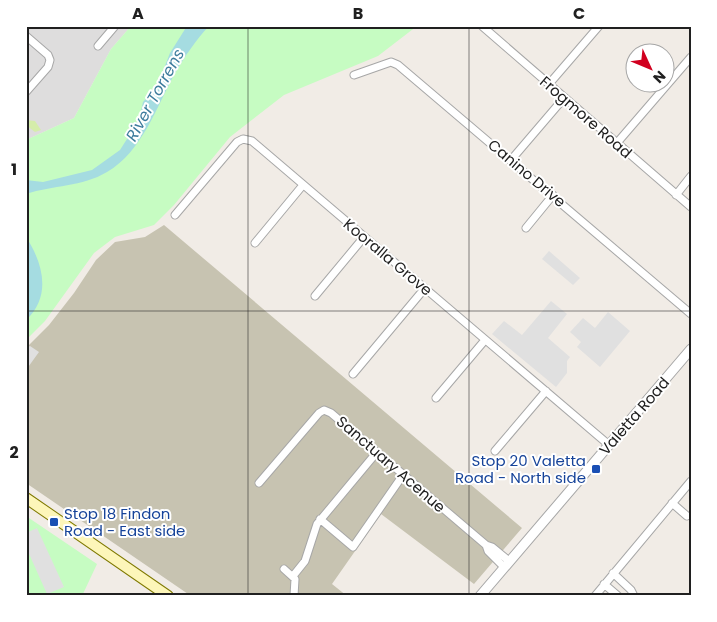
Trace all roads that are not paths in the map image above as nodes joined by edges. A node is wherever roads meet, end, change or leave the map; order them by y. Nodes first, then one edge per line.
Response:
1 (115, 26) edge
2 (482, 26) edge
3 (599, 26) edge
4 (26, 36) edge
5 (98, 46) dead end
6 (691, 57) edge
7 (354, 75) dead end
8 (548, 84) junction
9 (26, 92) edge
10 (564, 98) junction
11 (616, 144) junction
12 (511, 160) junction
13 (691, 176) edge
14 (303, 185) junction
15 (676, 195) junction
16 (553, 196) junction
17 (691, 207) edge
18 (175, 216) dead end
19 (526, 228) dead end
20 (364, 237) junction
21 (255, 243) dead end
22 (424, 288) junction
23 (315, 296) dead end
24 (691, 314) edge
25 (485, 340) junction
26 (691, 349) edge
27 (353, 374) dead end
28 (546, 391) junction
29 (436, 398) dead end
30 (609, 445) junction
31 (495, 451) dead end
32 (377, 452) junction
33 (403, 475) junction
34 (691, 481) edge
35 (259, 483) dead end
36 (26, 498) edge
37 (672, 503) junction
38 (686, 516) dead end
39 (320, 519) junction
40 (507, 564) junction
41 (284, 569) dead end
42 (613, 573) junction
43 (293, 576) junction
44 (604, 584) junction
45 (168, 596) edge
46 (294, 596) edge
47 (480, 596) edge
48 (594, 596) edge
49 (618, 596) edge
50 (634, 596) edge

1 - 5 street
2 - 8 street, Frogmore Road
3 - 8 street
4 - 9 street
6 - 11 street
7 - 12 street, Canino Drive
8 - 10 street, Frogmore Road
10 - 11 street, Frogmore Road
10 - 12 street
11 - 15 street, Frogmore Road
12 - 16 street, Canino Drive
13 - 15 street
14 - 18 street, Kooralla Grove
14 - 20 street, Kooralla Grove
14 - 21 street
15 - 17 street, Frogmore Road
16 - 19 street
16 - 24 street, Canino Drive
20 - 22 street, Kooralla Grove
20 - 23 street
22 - 25 street, Kooralla Grove
22 - 27 street
25 - 28 street, Kooralla Grove
25 - 29 street
26 - 30 street, Valetta Road
28 - 30 street, Kooralla Grove
28 - 31 street
30 - 40 street, Valetta Road
32 - 33 street, Sanctuary Acenue
32 - 35 street, Sanctuary Acenue
32 - 39 street
33 - 39 street
33 - 40 street, Sanctuary Acenue
34 - 37 street
36 - 45 main road
37 - 38 street
37 - 42 street
39 - 43 street
40 - 47 street, Valetta Road
41 - 43 street
42 - 44 street
42 - 50 street
43 - 46 street
44 - 48 street
44 - 49 street

